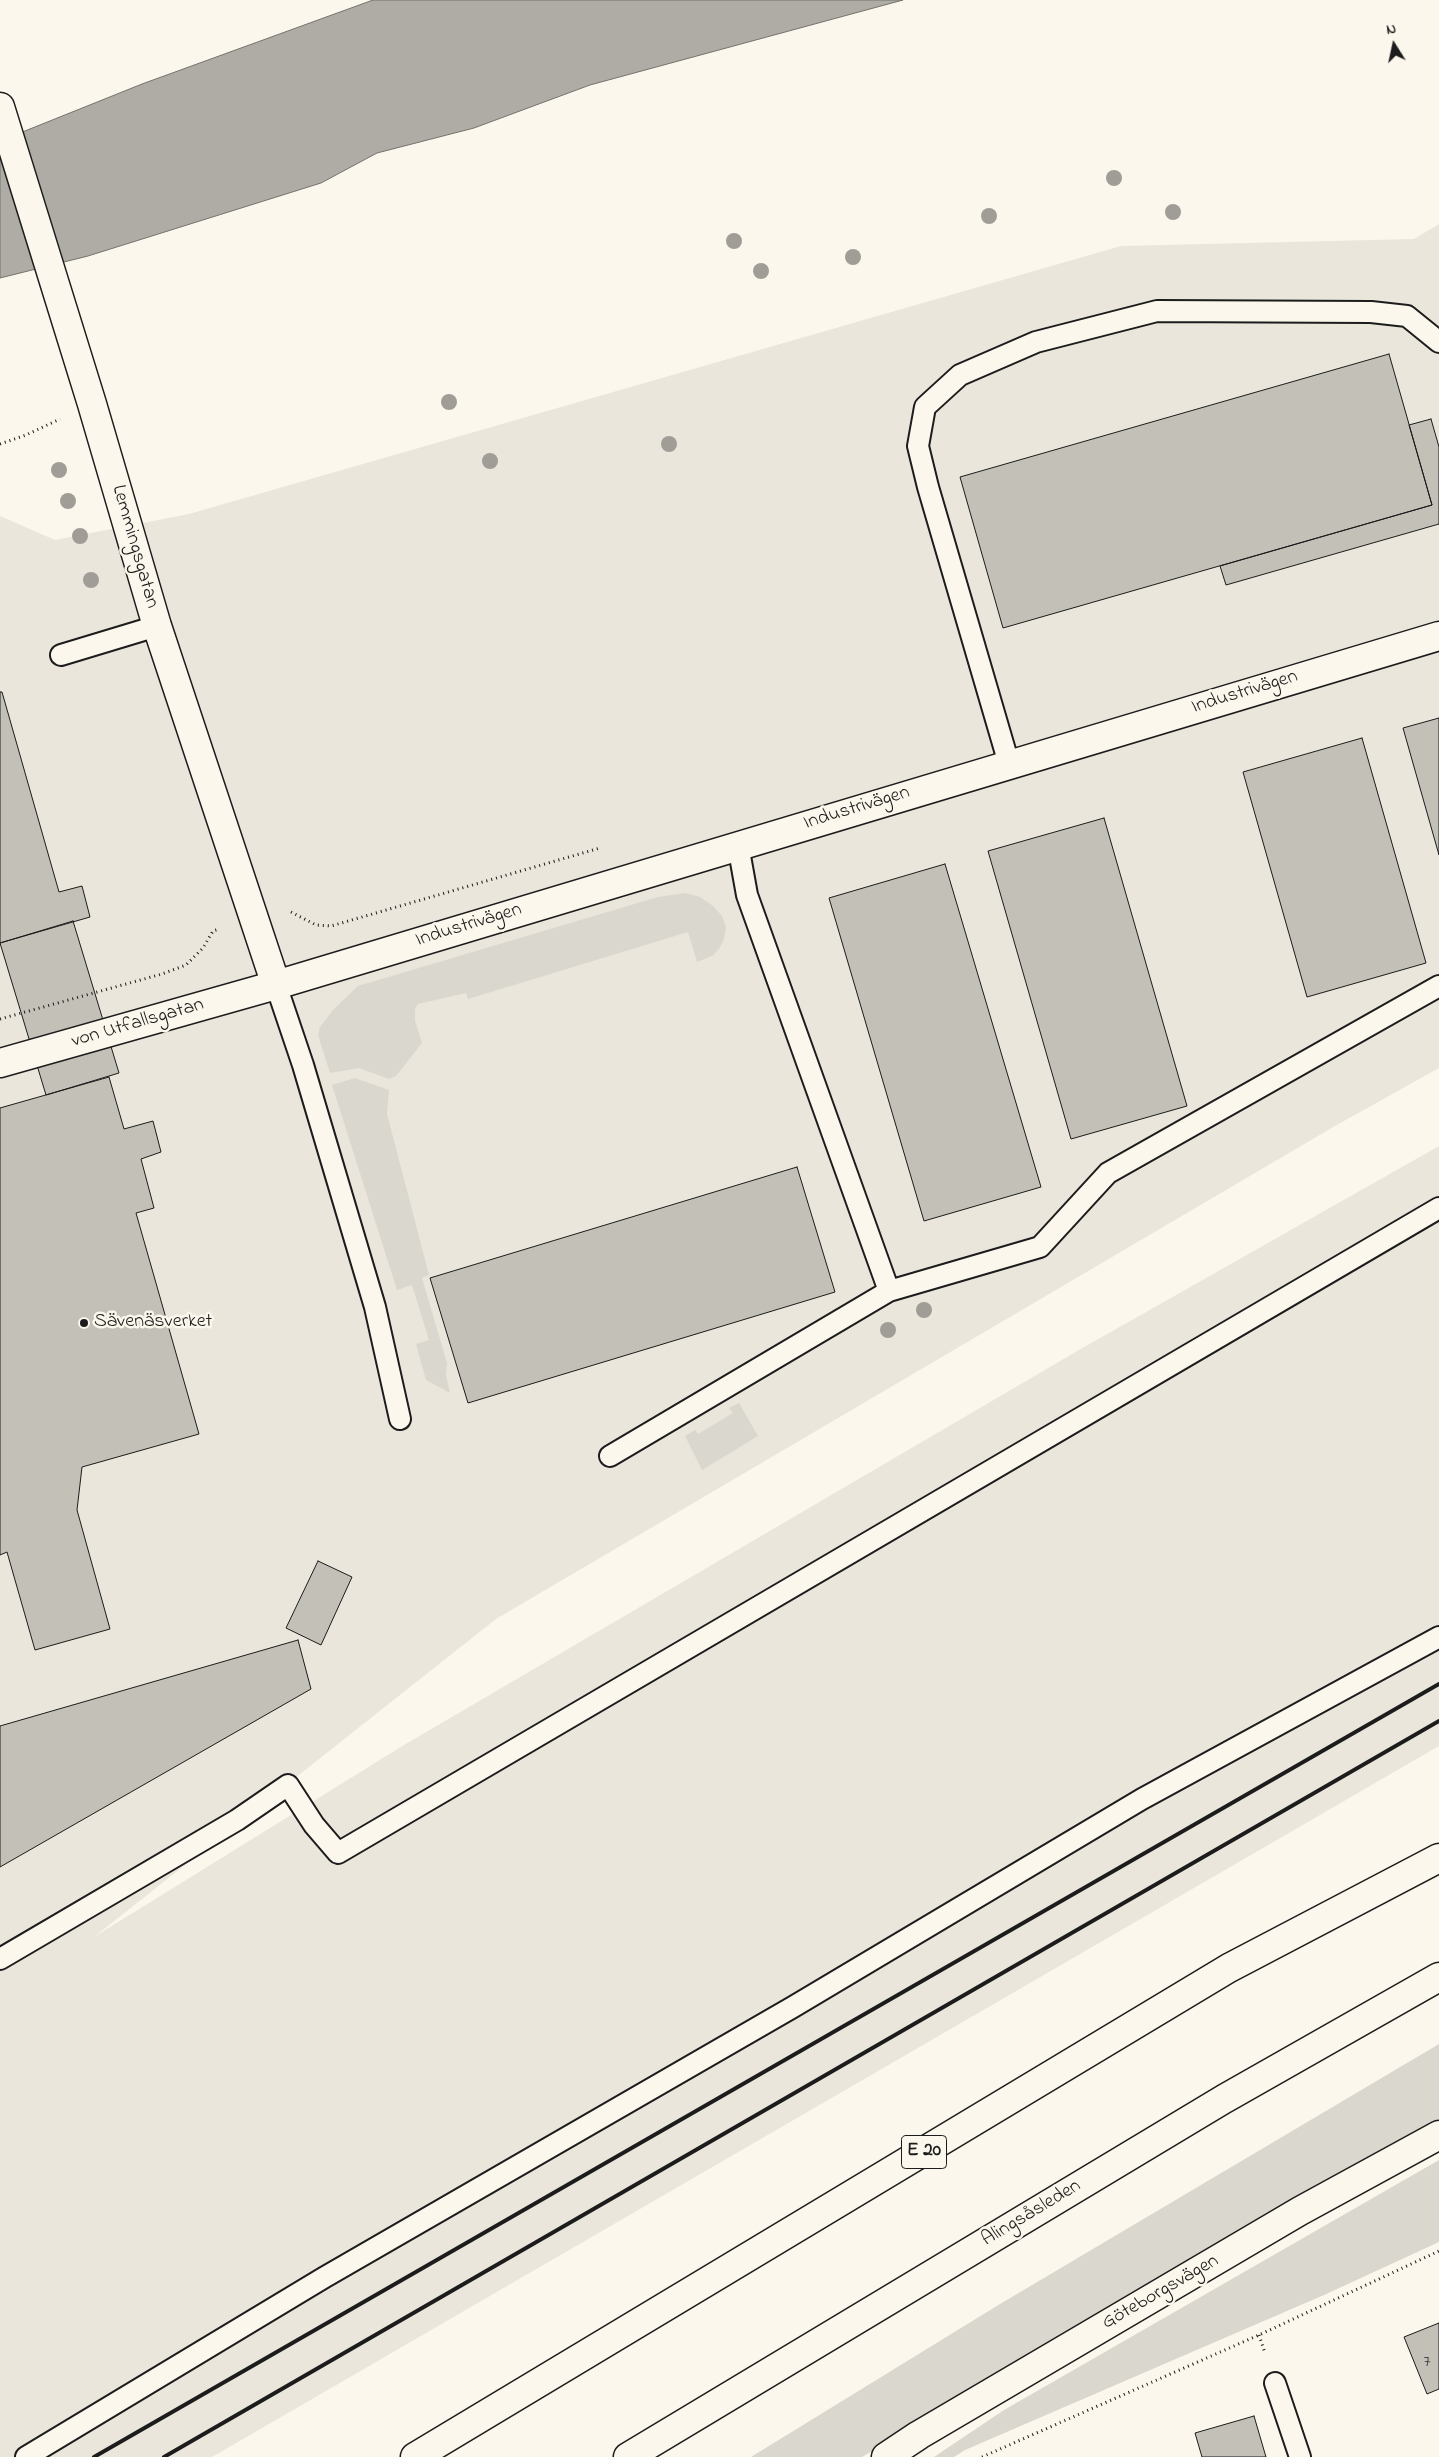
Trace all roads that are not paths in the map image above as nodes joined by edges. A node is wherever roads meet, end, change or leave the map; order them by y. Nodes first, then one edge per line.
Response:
1 (0, 107) edge
2 (1439, 342) edge
3 (157, 626) junction
4 (1439, 636) edge
5 (61, 655) dead end
6 (1008, 764) junction
7 (738, 845) junction
8 (276, 985) junction
9 (1439, 986) edge
10 (0, 1062) edge
11 (1439, 1208) edge
12 (889, 1291) junction
13 (400, 1419) dead end
14 (610, 1456) dead end
15 (1439, 1637) edge
16 (1439, 1858) edge
17 (0, 1959) edge
18 (1439, 1977) edge
19 (1439, 2135) edge
20 (1275, 2383) dead end
21 (26, 2457) edge
22 (415, 2457) edge
23 (628, 2457) edge
24 (886, 2457) edge
25 (1300, 2457) edge

1 - 3 main road, Lemmingsgatan
2 - 6 lane
3 - 5 lane
3 - 8 main road, Lemmingsgatan
4 - 6 main road, Industrivägen
6 - 7 main road, Industrivägen
7 - 8 main road, Industrivägen
7 - 12 lane
8 - 10 main road, von Utfallsgatan
8 - 13 lane
9 - 12 lane
11 - 17 lane
12 - 14 lane
15 - 21 lane
16 - 22 main road, E 20
18 - 23 main road, Alingsåsleden
19 - 24 main road, Göteborgsvägen
20 - 25 lane

